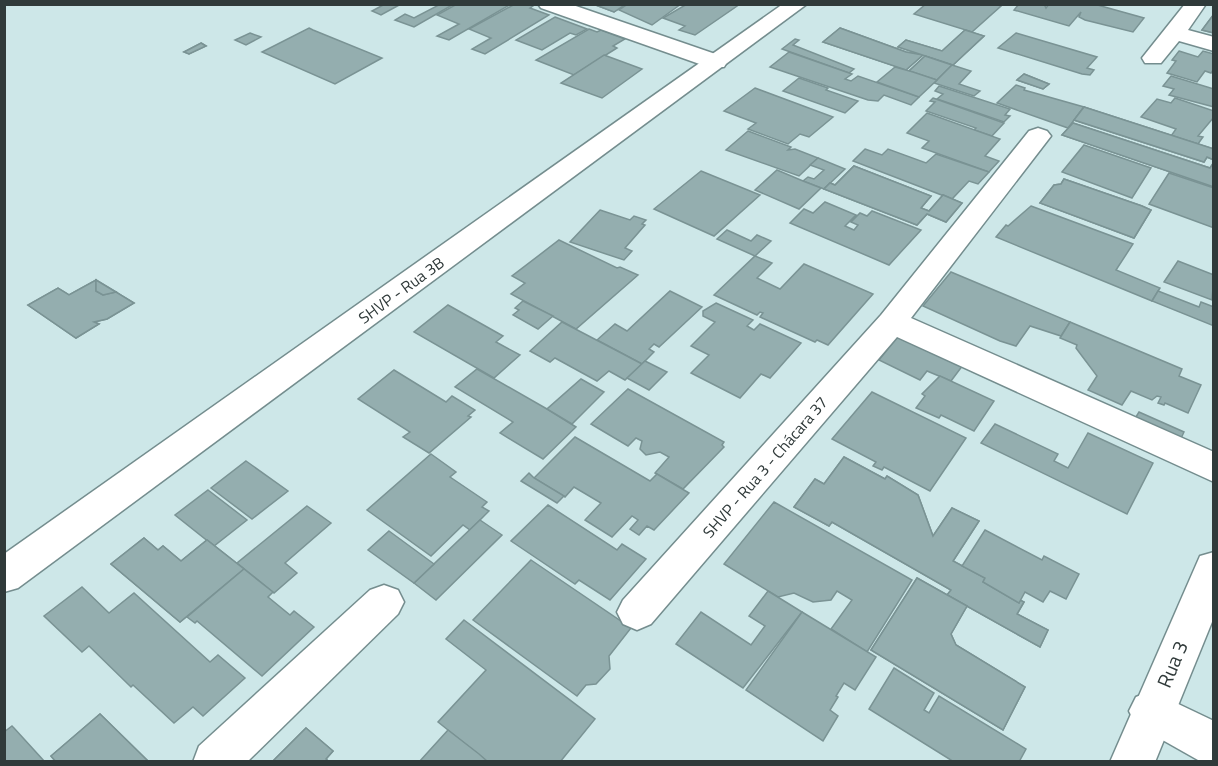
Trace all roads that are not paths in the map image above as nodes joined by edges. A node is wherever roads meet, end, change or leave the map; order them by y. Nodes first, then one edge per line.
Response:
1 (548, 4) edge
2 (797, 4) edge
3 (1196, 4) edge
4 (1174, 33) junction
5 (1214, 44) edge
6 (1154, 58) dead end
7 (716, 62) junction
8 (1038, 136) dead end
9 (892, 322) junction
10 (1214, 468) edge
11 (1214, 568) edge
12 (4, 576) edge
13 (384, 602) dead end
14 (637, 612) dead end
15 (1151, 711) junction
16 (1214, 745) edge
17 (215, 762) edge
18 (1132, 762) edge

1 - 7 street
2 - 7 street, SHVP - Rua 3B
3 - 4 street
4 - 5 street
4 - 6 street
7 - 12 street, SHVP - Rua 3B
8 - 9 street, SHVP - Rua 3 - Chácara 37
9 - 10 street
9 - 14 street, SHVP - Rua 3 - Chácara 37
11 - 15 street, Rua 3
13 - 17 street
15 - 16 street
15 - 18 street, Rua 3

